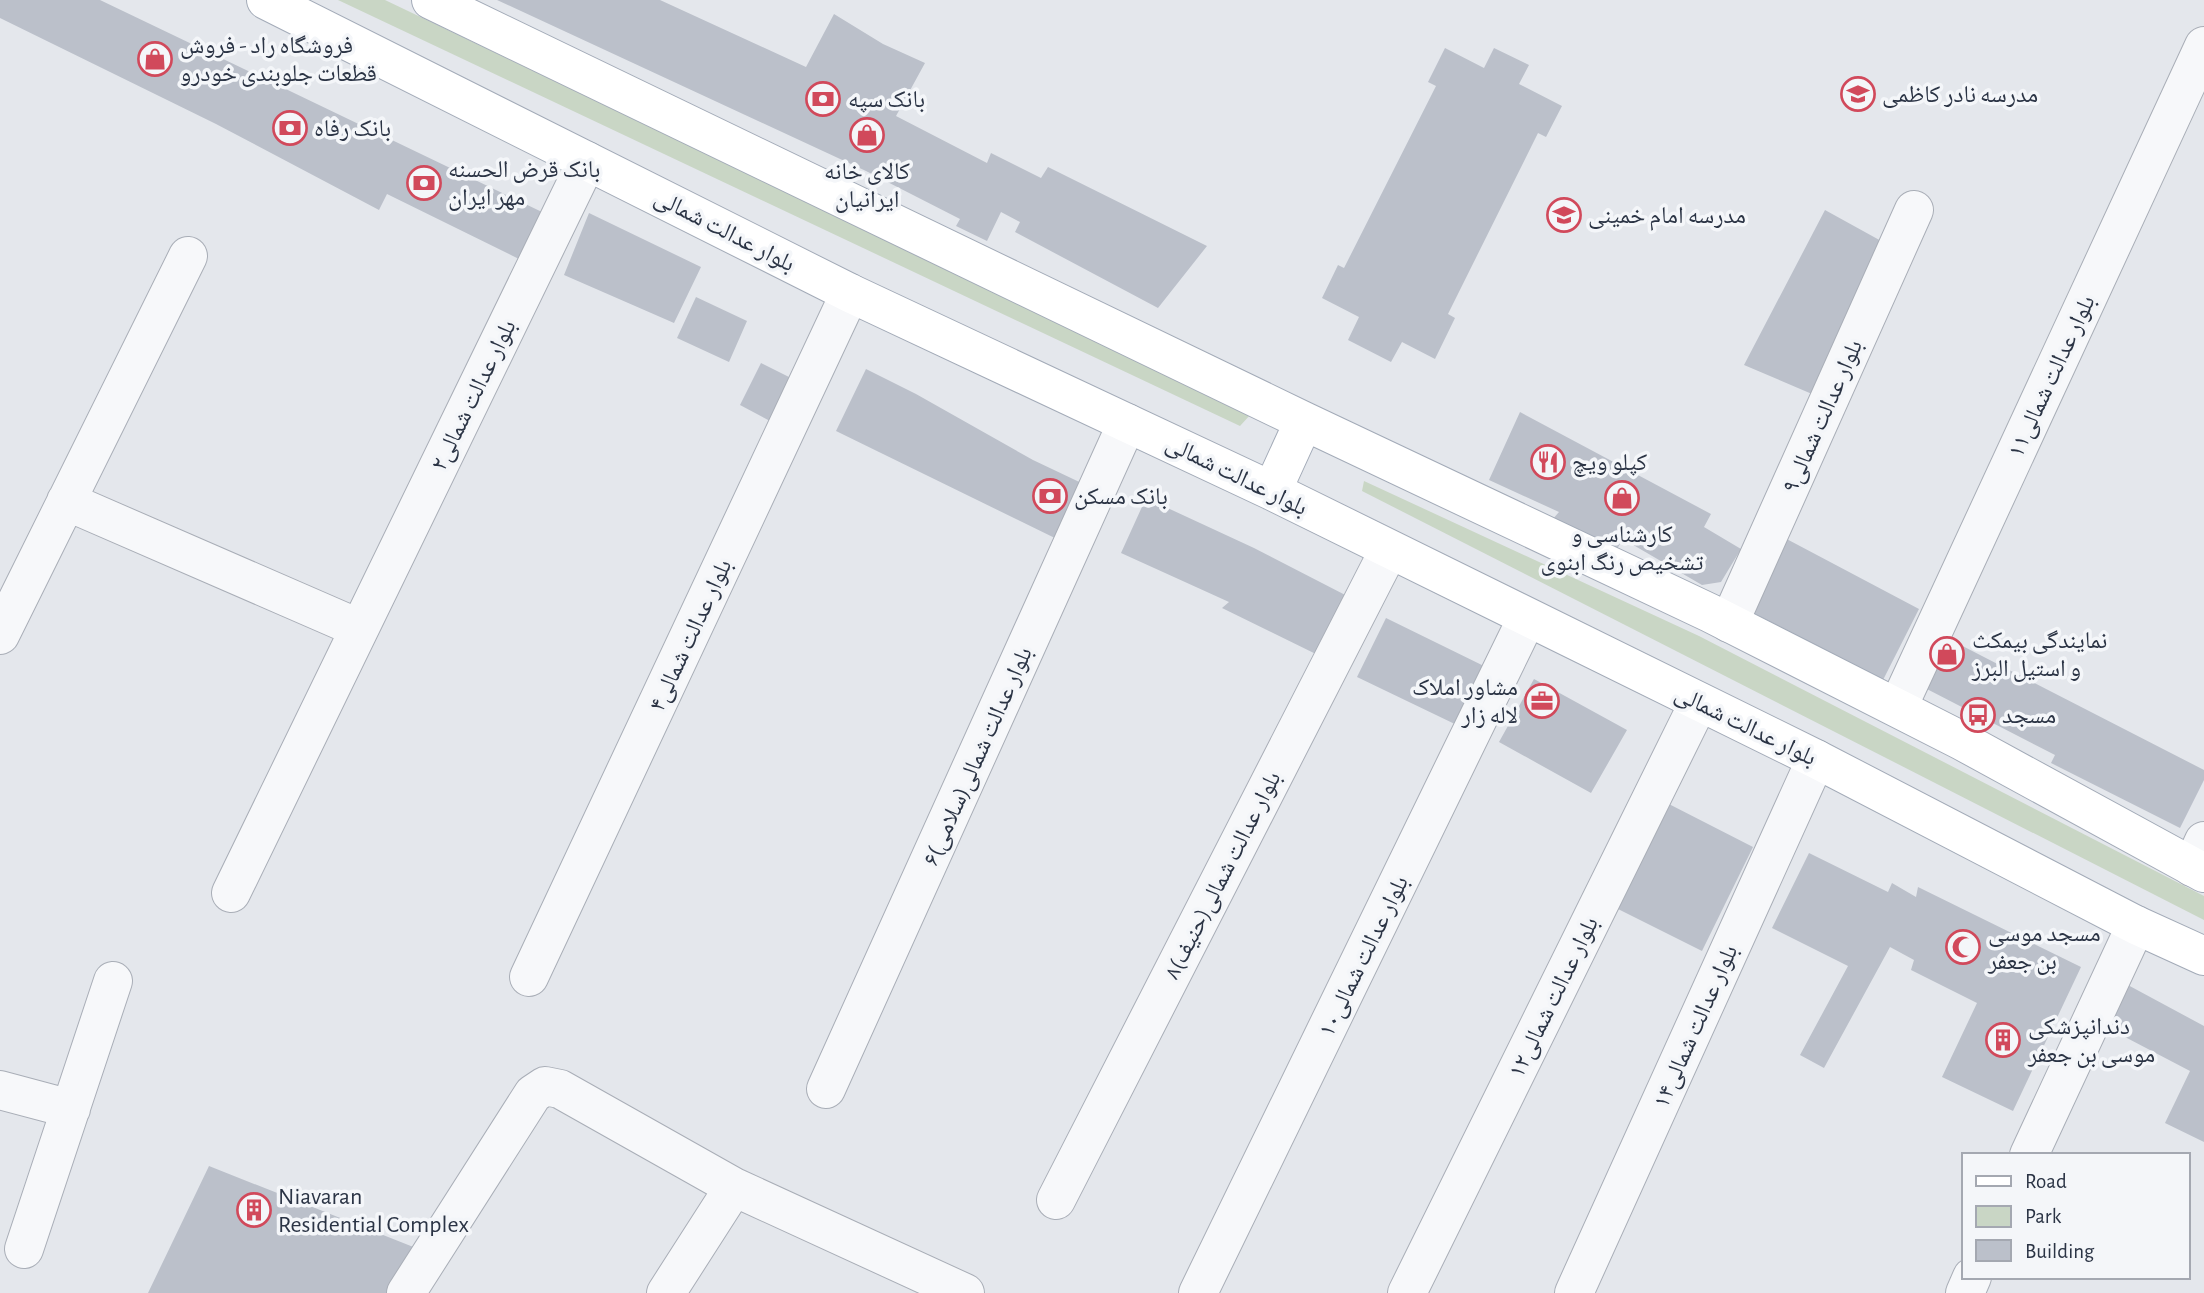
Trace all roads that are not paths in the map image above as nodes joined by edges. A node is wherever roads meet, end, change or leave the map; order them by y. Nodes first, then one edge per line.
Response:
1 (267, 0) edge
2 (431, 0) edge
3 (2204, 46) edge
4 (587, 161) junction
5 (1914, 210) dead end
6 (188, 256) dead end
7 (850, 293) junction
8 (1304, 421) junction
9 (1127, 423) junction
10 (1272, 491) junction
11 (66, 501) junction
12 (1389, 550) junction
13 (1527, 618) junction
14 (1729, 623) junction
15 (358, 628) junction
16 (0, 635) edge
17 (1699, 702) junction
18 (1898, 707) junction
19 (1816, 759) junction
20 (2200, 860) edge
21 (231, 893) dead end
22 (2136, 925) junction
23 (2204, 956) edge
24 (529, 977) dead end
25 (113, 981) dead end
26 (826, 1089) dead end
27 (0, 1090) edge
28 (71, 1110) junction
29 (2030, 1153) edge
30 (734, 1187) junction
31 (1056, 1200) dead end
32 (24, 1249) dead end
33 (1587, 1289) edge
34 (406, 1293) edge
35 (666, 1293) edge
36 (965, 1293) edge
37 (1198, 1293) edge
38 (1407, 1293) edge

1 - 4 main road, بلوار عدالت شمالی
2 - 8 main road
3 - 18 street, بلوار عدالت شمالی۱۱
4 - 7 main road, بلوار عدالت شمالی
4 - 15 street, بلوار عدالت شمالی۲
5 - 14 street, بلوار عدالت شمالی۹
6 - 11 street
7 - 9 main road, بلوار عدالت شمالی
7 - 24 street, بلوار عدالت شمالی۴
8 - 10 main road
8 - 14 main road
9 - 10 main road, بلوار عدالت شمالی
9 - 26 street, ۶بلوار عدالت شمالی(سلامی)
10 - 12 main road, بلوار عدالت شمالی
11 - 15 street
11 - 16 street
12 - 13 main road, بلوار عدالت شمالی
12 - 31 street, ۸بلوار عدالت شمالی(حنیف)
13 - 17 main road, بلوار عدالت شمالی
13 - 37 street, بلوار عدالت شمالی۱۰
14 - 18 main road
15 - 21 street, بلوار عدالت شمالی۲
17 - 19 main road, بلوار عدالت شمالی
17 - 38 street, بلوار عدالت شمالی۱۲
18 - 20 main road
19 - 22 main road, بلوار عدالت شمالی
19 - 33 street, بلوار عدالت شمالی۱۴
22 - 23 main road, بلوار عدالت شمالی
22 - 29 street
25 - 28 street
27 - 28 street
28 - 32 street
30 - 34 street
30 - 35 street
30 - 36 street

